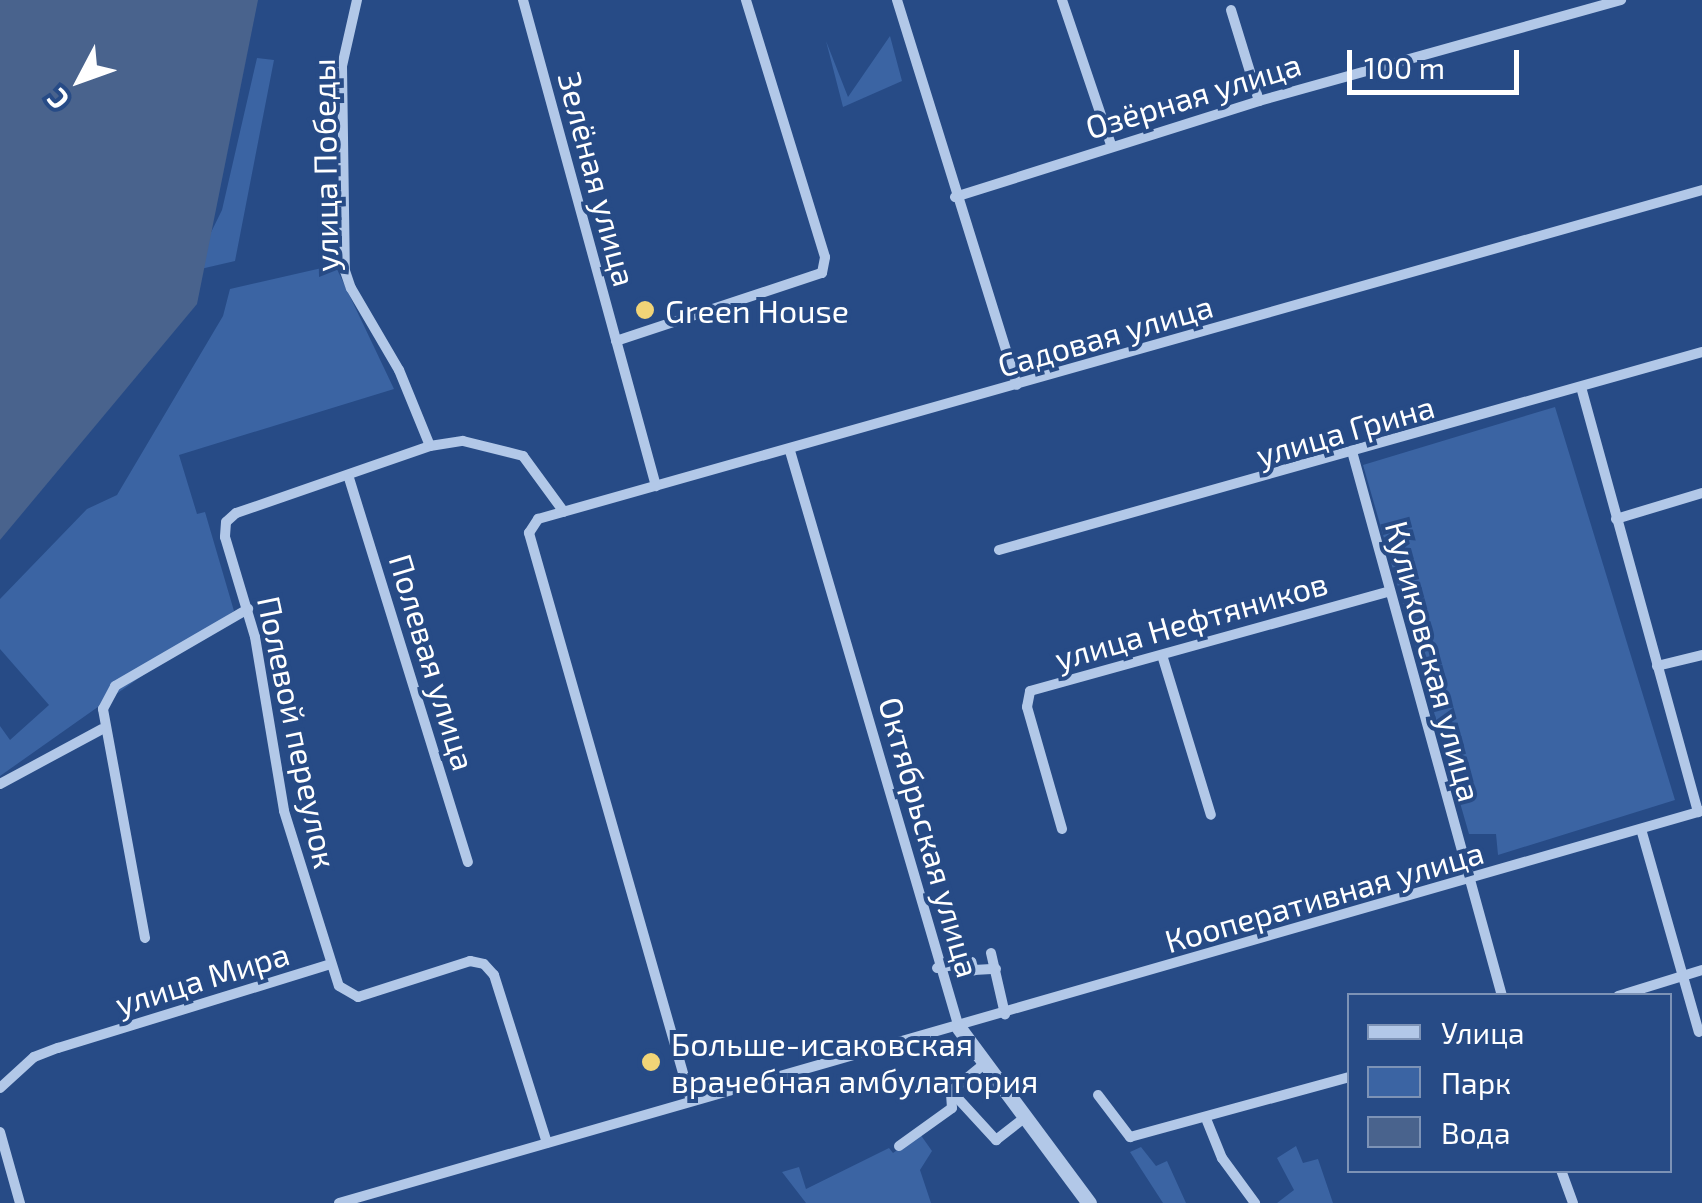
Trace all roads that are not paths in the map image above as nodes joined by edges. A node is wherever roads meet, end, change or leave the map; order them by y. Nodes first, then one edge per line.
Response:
1 (357, 0) edge
2 (523, 0) edge
3 (746, 0) edge
4 (897, 0) edge
5 (1062, 0) edge
6 (1589, 0) edge
7 (1621, 0) edge
8 (1607, 4) junction
9 (1231, 10) dead end
10 (1259, 101) junction
11 (1111, 145) junction
12 (1702, 190) edge
13 (956, 197) junction
14 (616, 340) junction
15 (1702, 352) edge
16 (1017, 385) junction
17 (1581, 387) junction
18 (430, 446) junction
19 (790, 451) junction
20 (1353, 456) junction
21 (350, 478) junction
22 (656, 486) junction
23 (1702, 493) edge
24 (564, 512) junction
25 (1616, 520) junction
26 (999, 550) dead end
27 (1388, 592) junction
28 (248, 609) junction
29 (1162, 655) junction
30 (1702, 655) edge
31 (1657, 666) junction
32 (102, 729) junction
33 (0, 784) edge
34 (1700, 811) edge
35 (1211, 815) dead end
36 (1062, 829) dead end
37 (1642, 829) junction
38 (468, 862) dead end
39 (1468, 880) junction
40 (144, 938) dead end
41 (991, 953) dead end
42 (328, 965) junction
43 (937, 968) junction
44 (996, 969) junction
45 (1702, 970) edge
46 (1681, 976) junction
47 (1501, 993) edge
48 (1627, 993) edge
49 (1005, 1014) junction
50 (959, 1028) junction
51 (1699, 1032) dead end
52 (983, 1065) junction
53 (1347, 1078) edge
54 (0, 1088) edge
55 (952, 1091) junction
56 (1098, 1094) dead end
57 (691, 1101) junction
58 (1024, 1118) junction
59 (1207, 1120) junction
60 (0, 1132) edge
61 (546, 1143) junction
62 (899, 1146) dead end
63 (1562, 1173) edge
64 (20, 1203) edge
65 (339, 1203) edge
66 (1089, 1203) edge
67 (1255, 1203) edge
68 (1573, 1203) edge

1 - 18 street, улица Победы
2 - 14 street, Зелёная улица
3 - 14 street
4 - 13 street
5 - 11 street
6 - 8 street
7 - 8 street, Озёрная улица
8 - 10 street, Озёрная улица
9 - 10 street
10 - 11 street, Озёрная улица
11 - 13 street, Озёрная улица
12 - 16 street, Садовая улица
13 - 16 street
14 - 22 street, Зелёная улица
15 - 17 street, улица Грина
16 - 19 street, Садовая улица
17 - 20 street, улица Грина
17 - 25 street
18 - 21 street
18 - 24 street
19 - 22 street, Садовая улица
19 - 43 street, Октябрьская улица
20 - 26 street, улица Грина
20 - 27 street, Куликовская улица
21 - 28 street, Полевой переулок
21 - 38 street, Полевая улица
22 - 24 street, Садовая улица
23 - 25 street
24 - 57 street, Садовая улица
25 - 31 street
27 - 29 street, улица Нефтяников
27 - 39 street, Куликовская улица
28 - 32 street
28 - 42 street, Полевой переулок
29 - 35 street
29 - 36 street, улица Нефтяников
30 - 31 street
31 - 34 street
32 - 33 street
32 - 40 street
34 - 37 street, Кооперативная улица
37 - 39 street, Кооперативная улица
37 - 46 street
39 - 47 street, Куликовская улица
39 - 49 street, Кооперативная улица
41 - 44 street
42 - 54 street, улица Мира
42 - 61 street, улица Мира
43 - 44 street
43 - 50 street, Октябрьская улица
44 - 49 street
45 - 46 street
46 - 48 street
46 - 51 street
49 - 50 street, Кооперативная улица
50 - 52 street, Октябрьская улица
50 - 57 street, Кооперативная улица
52 - 55 street
52 - 58 street, Октябрьская улица
53 - 59 street
55 - 58 street
55 - 62 street
56 - 59 street
57 - 61 street
58 - 66 street, Октябрьская улица
59 - 67 street
60 - 64 street
61 - 65 street
63 - 68 street

